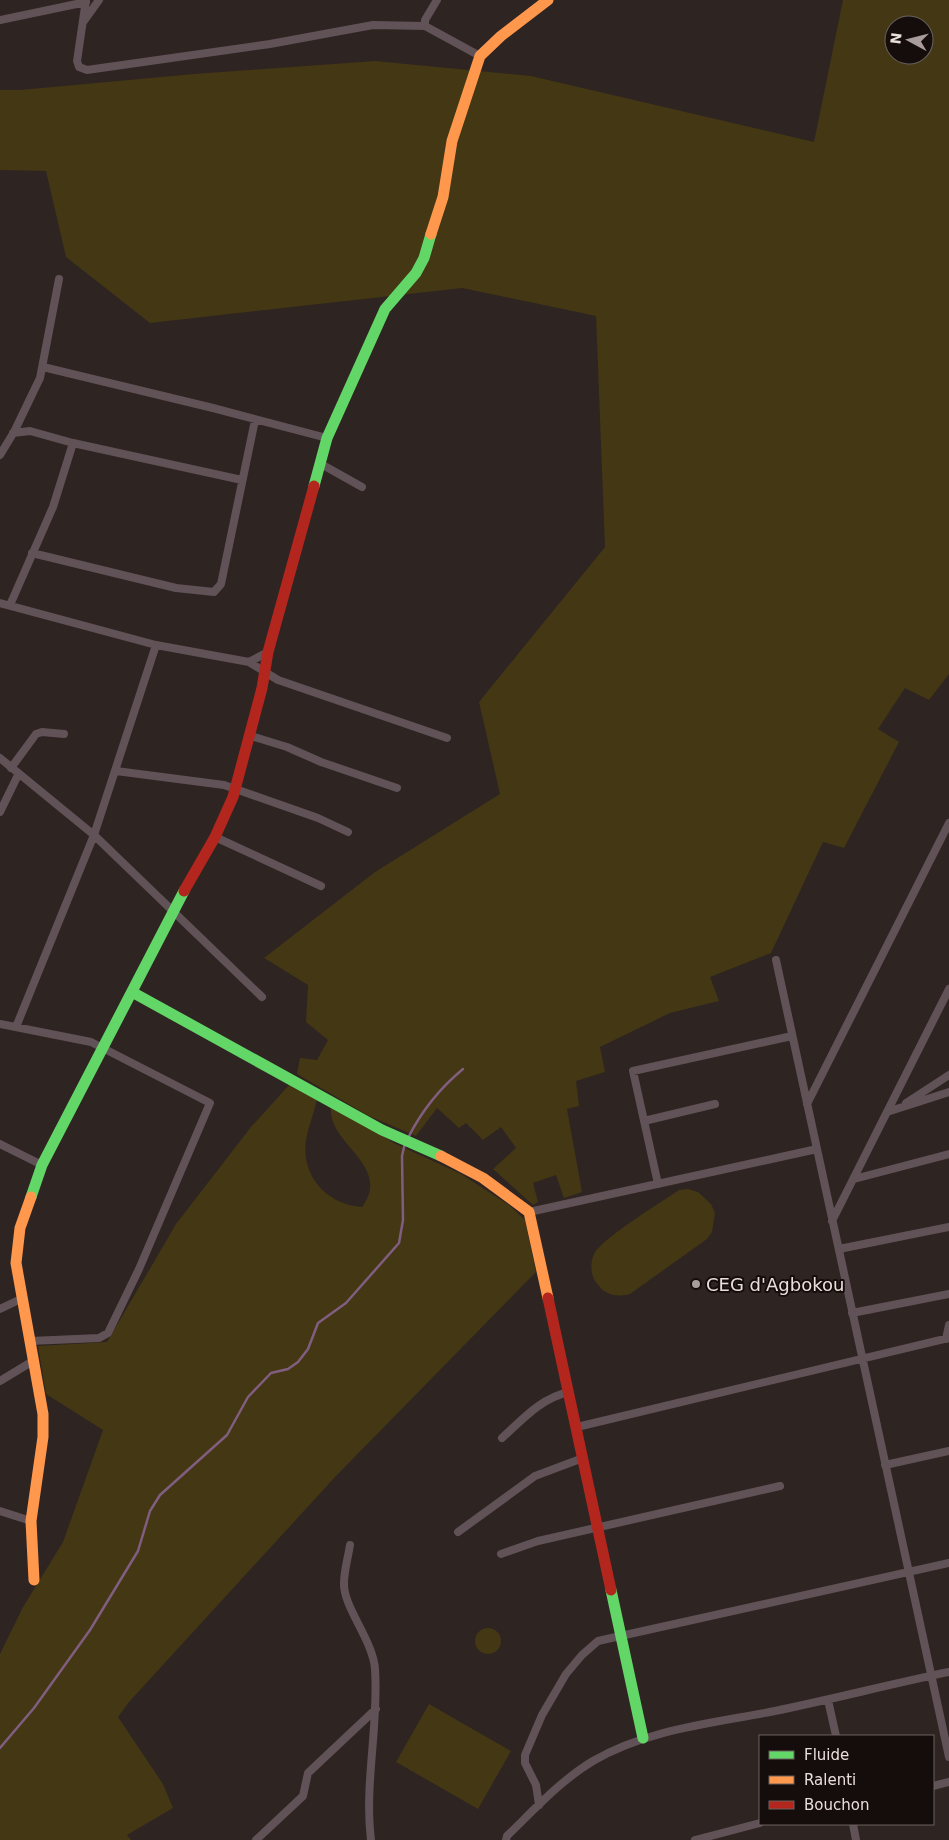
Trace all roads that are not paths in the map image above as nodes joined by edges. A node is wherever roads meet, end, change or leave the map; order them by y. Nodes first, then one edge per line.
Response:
1 (98, 0) edge
2 (436, 0) edge
3 (548, 0) edge
4 (86, 1) edge
5 (0, 20) edge
6 (83, 23) junction
7 (425, 26) junction
8 (480, 56) junction
9 (59, 279) dead end
10 (43, 367) junction
11 (21, 417) junction
12 (255, 420) junction
13 (30, 431) junction
14 (13, 433) junction
15 (327, 438) junction
16 (72, 443) junction
17 (0, 455) edge
18 (321, 464) junction
19 (242, 480) junction
20 (362, 487) dead end
21 (32, 553) junction
22 (0, 603) edge
23 (10, 605) junction
24 (156, 645) junction
25 (268, 652) junction
26 (249, 662) junction
27 (264, 672) junction
28 (278, 680) junction
29 (262, 688) junction
30 (64, 734) dead end
31 (251, 736) junction
32 (447, 738) dead end
33 (0, 758) edge
34 (11, 768) junction
35 (116, 772) junction
36 (18, 775) junction
37 (397, 788) dead end
38 (236, 789) junction
39 (0, 812) edge
40 (949, 823) edge
41 (348, 832) dead end
42 (94, 835) junction
43 (215, 837) junction
44 (322, 886) dead end
45 (173, 909) junction
46 (776, 960) dead end
47 (949, 990) edge
48 (132, 992) junction
49 (262, 997) dead end
50 (0, 1024) edge
51 (16, 1027) junction
52 (792, 1036) junction
53 (103, 1047) junction
54 (949, 1075) edge
55 (949, 1092) edge
56 (715, 1104) dead end
57 (807, 1104) junction
58 (896, 1110) junction
59 (887, 1112) junction
60 (644, 1121) junction
61 (0, 1144) edge
62 (817, 1149) junction
63 (949, 1154) edge
64 (42, 1165) junction
65 (854, 1179) junction
66 (658, 1184) junction
67 (529, 1212) junction
68 (832, 1221) junction
69 (949, 1227) edge
70 (838, 1249) junction
71 (949, 1294) edge
72 (23, 1298) junction
73 (0, 1309) edge
74 (852, 1313) junction
75 (949, 1325) edge
76 (947, 1339) edge
77 (30, 1341) junction
78 (33, 1360) junction
79 (862, 1360) junction
80 (0, 1381) edge
81 (569, 1392) junction
82 (577, 1427) junction
83 (502, 1438) dead end
84 (949, 1451) edge
85 (583, 1458) junction
86 (886, 1465) junction
87 (780, 1486) dead end
88 (0, 1511) edge
89 (31, 1521) junction
90 (598, 1528) junction
91 (458, 1532) dead end
92 (350, 1545) dead end
93 (501, 1554) dead end
94 (949, 1563) edge
95 (909, 1572) junction
96 (34, 1580) dead end
97 (621, 1634) junction
98 (949, 1672) edge
99 (931, 1676) junction
100 (828, 1700) junction
101 (376, 1709) junction
102 (836, 1735) edge
103 (643, 1738) junction
104 (949, 1757) edge
105 (949, 1782) edge
106 (934, 1786) edge
107 (539, 1805) junction
108 (759, 1823) edge
109 (853, 1825) edge
110 (256, 1840) edge
111 (371, 1840) edge
112 (506, 1840) edge
113 (695, 1840) edge
114 (856, 1840) edge

1 - 6 street
2 - 7 street
3 - 8 street
4 - 5 street
4 - 6 street
6 - 7 street
7 - 8 street
8 - 15 street
9 - 10 street
10 - 11 street
10 - 12 street
11 - 13 street
11 - 14 street
12 - 15 street
12 - 19 street
13 - 14 street
13 - 16 street
14 - 17 street
15 - 18 street
16 - 19 street
16 - 21 street
18 - 20 street
18 - 25 street
19 - 21 street
21 - 23 street
22 - 23 street
23 - 24 street
24 - 26 street
24 - 35 street
25 - 26 street
25 - 27 street
26 - 27 street
27 - 28 street
27 - 29 street
28 - 29 street
28 - 32 street
29 - 31 street
30 - 34 street
31 - 37 street
31 - 38 street
33 - 34 street
34 - 36 street
35 - 38 street
35 - 42 street
36 - 39 street
36 - 42 street
38 - 41 street
38 - 43 street
40 - 57 street
42 - 45 street
42 - 51 street
43 - 44 street
43 - 45 street
45 - 48 street
45 - 49 street
46 - 52 street
47 - 59 street
48 - 53 street
48 - 67 street
50 - 51 street
51 - 53 street
52 - 57 street
52 - 60 street
53 - 64 street
53 - 77 street
54 - 58 street
55 - 58 street
56 - 60 street
57 - 62 street
58 - 59 street
59 - 65 street
60 - 66 street
61 - 64 street
62 - 66 street
62 - 68 street
63 - 65 street
64 - 72 street
65 - 68 street
66 - 67 street
67 - 81 street
68 - 70 street
69 - 70 street
70 - 74 street
71 - 74 street
72 - 73 street
72 - 77 street
74 - 79 street
75 - 76 street
76 - 79 street
77 - 78 street
78 - 80 street
78 - 89 street
79 - 82 street
79 - 86 street
81 - 82 street
81 - 83 street
82 - 85 street
84 - 86 street
85 - 90 street
85 - 91 street
86 - 95 street
87 - 90 street
88 - 89 street
89 - 96 street
90 - 93 street
90 - 97 street
92 - 101 street
94 - 95 street
95 - 97 street
95 - 99 street
97 - 103 street
97 - 107 street
98 - 99 street
99 - 100 street
99 - 104 street
100 - 102 street
100 - 103 street
101 - 110 street
101 - 111 street
103 - 107 street
105 - 106 street
107 - 112 street
108 - 113 street
109 - 114 street

